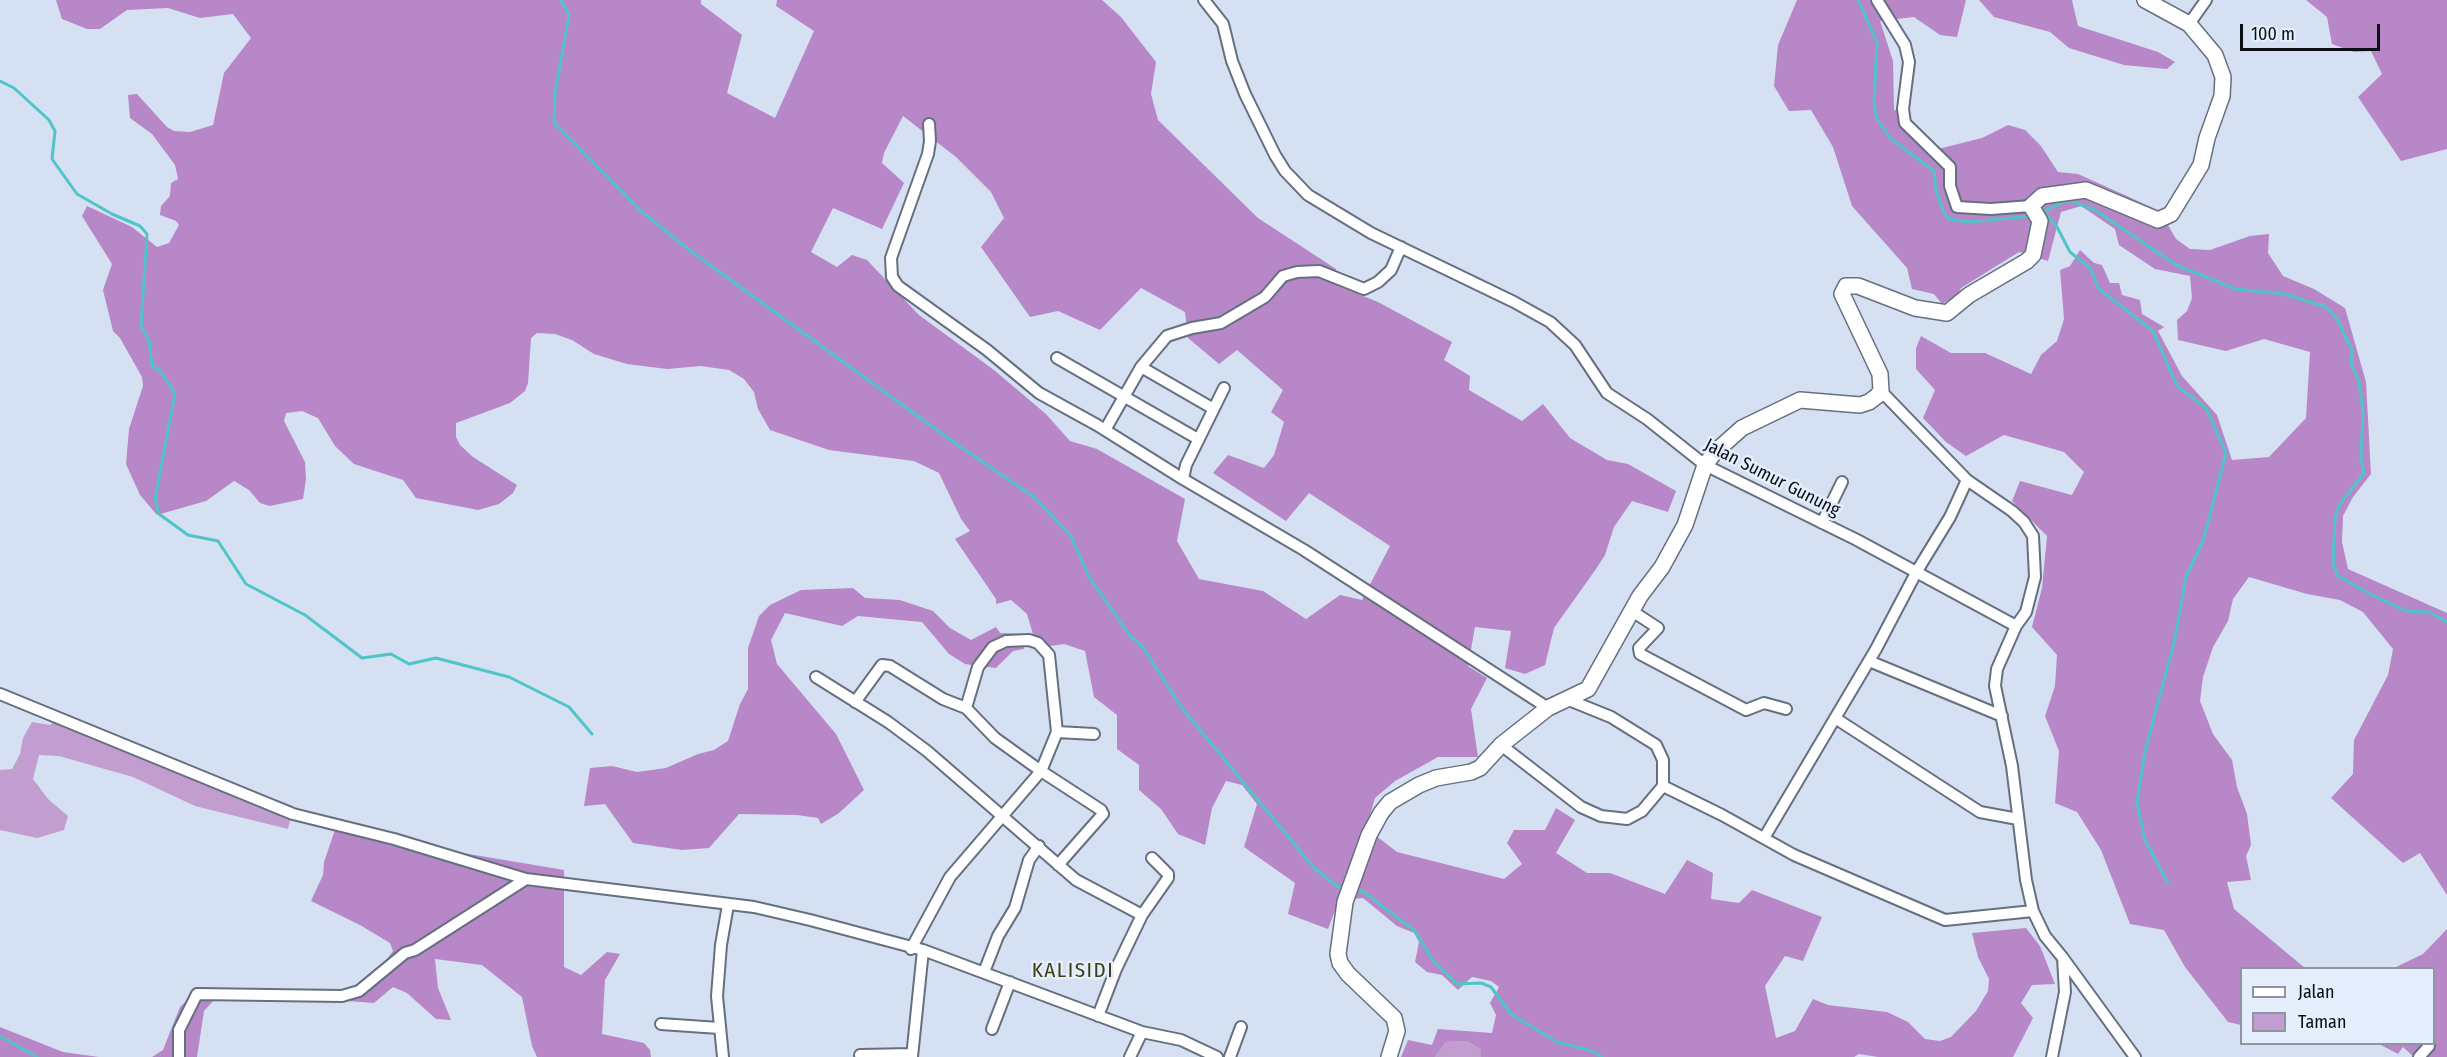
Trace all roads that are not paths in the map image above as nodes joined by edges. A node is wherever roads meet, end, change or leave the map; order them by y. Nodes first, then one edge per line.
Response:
1 (1204, 0) edge
2 (1877, 0) edge
3 (2145, 0) edge
4 (2206, 0) edge
5 (2189, 24) junction
6 (929, 124) dead end
7 (2035, 212) junction
8 (1401, 248) junction
9 (1057, 358) dead end
10 (1141, 367) junction
11 (1224, 388) dead end
12 (1881, 391) junction
13 (1124, 396) junction
14 (1212, 408) junction
15 (1105, 430) junction
16 (1198, 439) junction
17 (1705, 465) junction
18 (1183, 478) junction
19 (1967, 480) junction
20 (1842, 482) dead end
21 (1821, 522) junction
22 (1917, 571) junction
23 (1632, 612) junction
24 (2016, 626) junction
25 (1869, 661) junction
26 (816, 677) dead end
27 (0, 694) edge
28 (1569, 700) junction
29 (855, 702) junction
30 (966, 708) junction
31 (1548, 708) junction
32 (1786, 709) dead end
33 (2002, 716) junction
34 (1835, 718) junction
35 (1057, 732) junction
36 (1094, 734) dead end
37 (1501, 745) junction
38 (1041, 771) junction
39 (1663, 786) junction
40 (1002, 819) junction
41 (2018, 819) junction
42 (1764, 838) junction
43 (1039, 846) junction
44 (1152, 858) dead end
45 (1058, 865) junction
46 (526, 879) junction
47 (728, 904) junction
48 (2033, 911) junction
49 (1142, 915) junction
50 (912, 949) junction
51 (923, 950) junction
52 (2063, 958) junction
53 (984, 972) junction
54 (1010, 982) junction
55 (2085, 985) junction
56 (2065, 992) junction
57 (1098, 1016) junction
58 (661, 1024) dead end
59 (1241, 1027) dead end
60 (719, 1028) junction
61 (992, 1029) dead end
62 (1143, 1032) junction
63 (2429, 1046) dead end
64 (860, 1055) dead end
65 (912, 1056) edge
66 (179, 1057) edge
67 (723, 1057) edge
68 (1130, 1057) edge
69 (1217, 1057) edge
70 (1230, 1057) edge
71 (1389, 1057) edge
72 (2052, 1057) edge
73 (2135, 1057) edge
74 (2419, 1057) edge

1 - 8 street, Jalan Sumur Gunung
2 - 7 street
3 - 5 street
4 - 5 street
5 - 7 street
6 - 15 street
7 - 12 street
8 - 10 street
8 - 17 street, Jalan Sumur Gunung
9 - 13 street
10 - 13 street
10 - 14 street
11 - 14 street
12 - 17 street
12 - 19 street
13 - 15 street
13 - 16 street
14 - 16 street
15 - 18 street
16 - 18 street
17 - 21 street, Jalan Sumur Gunung
17 - 23 street
18 - 31 street
19 - 22 street
19 - 24 street
20 - 21 street
21 - 22 street, Jalan Sumur Gunung
22 - 24 street, Jalan Sumur Gunung
22 - 25 street
23 - 28 street
23 - 32 street
24 - 33 street
25 - 33 street
25 - 34 street
26 - 29 street
27 - 46 street
28 - 31 street
28 - 39 street
29 - 30 street
29 - 40 street
30 - 35 street
30 - 38 street
31 - 37 street
33 - 41 street
34 - 41 street
34 - 42 street
35 - 36 street
35 - 38 street
37 - 39 street
37 - 71 street
38 - 40 street
38 - 45 street
39 - 42 street
40 - 43 street
40 - 50 street
41 - 48 street
42 - 48 street
43 - 45 street
43 - 53 street
44 - 49 street
45 - 49 street
46 - 47 street
46 - 66 street
47 - 50 street
47 - 60 street
48 - 52 street
49 - 57 street
50 - 51 street
51 - 53 street
51 - 65 street
52 - 55 street
52 - 56 street
53 - 54 street
54 - 57 street
54 - 61 street
55 - 56 street
55 - 73 street
56 - 72 street
57 - 62 street
58 - 60 street
59 - 70 street
60 - 67 street
62 - 68 street
62 - 69 street
63 - 74 street
64 - 65 street

